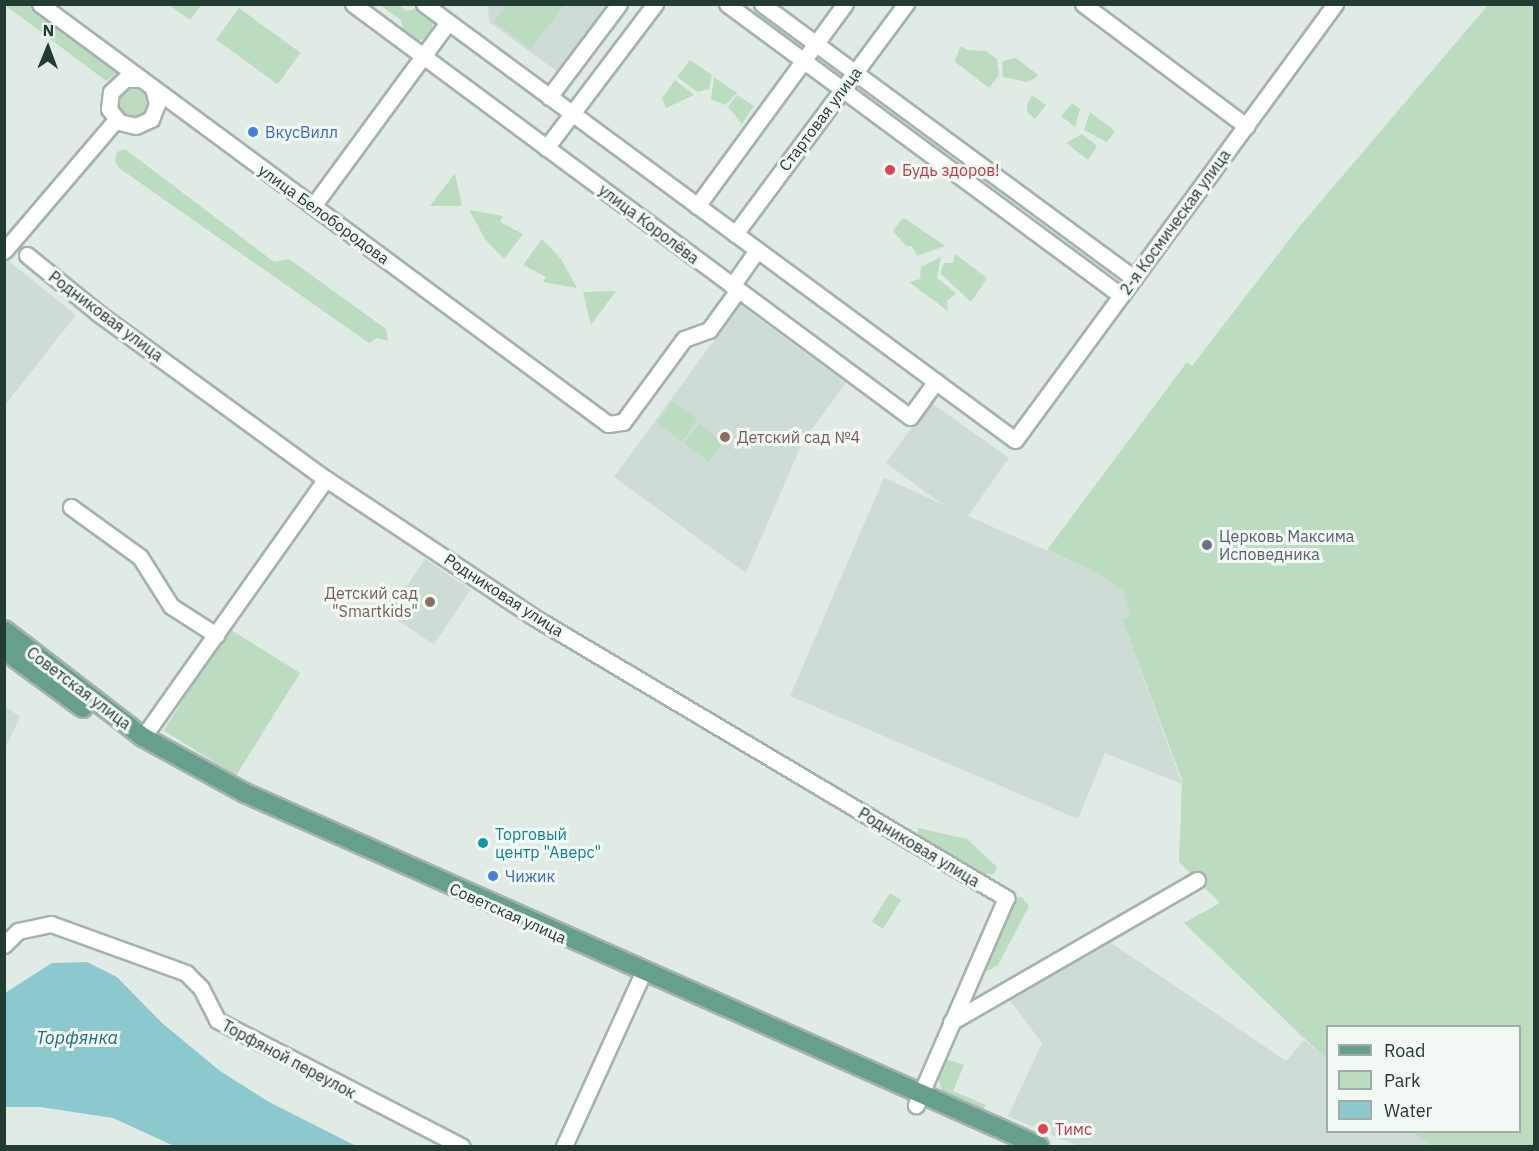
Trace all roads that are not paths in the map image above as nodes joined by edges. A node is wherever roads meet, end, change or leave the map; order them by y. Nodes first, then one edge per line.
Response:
1 (40, 4) edge
2 (353, 4) edge
3 (424, 4) edge
4 (619, 4) edge
5 (655, 4) edge
6 (727, 4) edge
7 (762, 4) edge
8 (845, 4) edge
9 (906, 4) edge
10 (1083, 4) edge
11 (1335, 4) edge
12 (448, 22) junction
13 (816, 44) junction
14 (422, 56) junction
15 (803, 61) junction
16 (855, 73) junction
17 (147, 83) junction
18 (842, 90) junction
19 (549, 97) junction
20 (572, 114) junction
21 (116, 120) junction
22 (1246, 126) junction
23 (546, 148) junction
24 (313, 206) junction
25 (697, 206) junction
26 (735, 234) junction
27 (7, 244) edge
28 (757, 250) junction
29 (27, 255) dead end
30 (1134, 278) junction
31 (735, 288) junction
32 (1121, 296) junction
33 (936, 381) junction
34 (326, 479) junction
35 (71, 507) dead end
36 (4, 630) edge
37 (216, 635) junction
38 (4, 650) edge
39 (143, 737) junction
40 (1197, 880) dead end
41 (4, 945) edge
42 (641, 978) junction
43 (951, 1022) junction
44 (919, 1100) junction
45 (461, 1146) edge
46 (564, 1146) edge
47 (1008, 1146) edge
48 (1039, 1146) edge

1 - 17 street, улица Белобородова
2 - 14 street, улица Королёва
3 - 12 street
4 - 19 street
5 - 20 street
6 - 15 street
7 - 13 street
8 - 13 street
9 - 16 street, Стартовая улица
10 - 22 street
11 - 22 street, 2-я Космическая улица
12 - 14 street
12 - 19 street
13 - 15 street
13 - 16 street
14 - 23 street, улица Королёва
14 - 24 street
15 - 18 street
15 - 25 street
16 - 18 street, Стартовая улица
16 - 30 street
17 - 21 street
17 - 21 street
17 - 24 street, улица Белобородова
18 - 26 street, Стартовая улица
18 - 32 street
19 - 20 street
20 - 23 street
20 - 25 street
21 - 27 street
22 - 30 street, 2-я Космическая улица
23 - 31 street, улица Королёва
24 - 31 street, улица Белобородова
25 - 26 street
26 - 28 street
28 - 31 street
28 - 33 street
29 - 34 street, Родниковая улица
30 - 32 street, 2-я Космическая улица
31 - 33 street, улица Королёва
32 - 33 street, 2-я Космическая улица
34 - 37 street
34 - 43 street, Родниковая улица
35 - 37 street
36 - 39 main road, Советская улица
37 - 39 street
38 - 42 main road, Советская улица
39 - 42 main road, Советская улица
40 - 43 street
41 - 45 street, Торфяной переулок
42 - 44 main road, Советская улица
42 - 46 street
43 - 44 street
44 - 47 main road, Советская улица
44 - 48 main road, Советская улица

